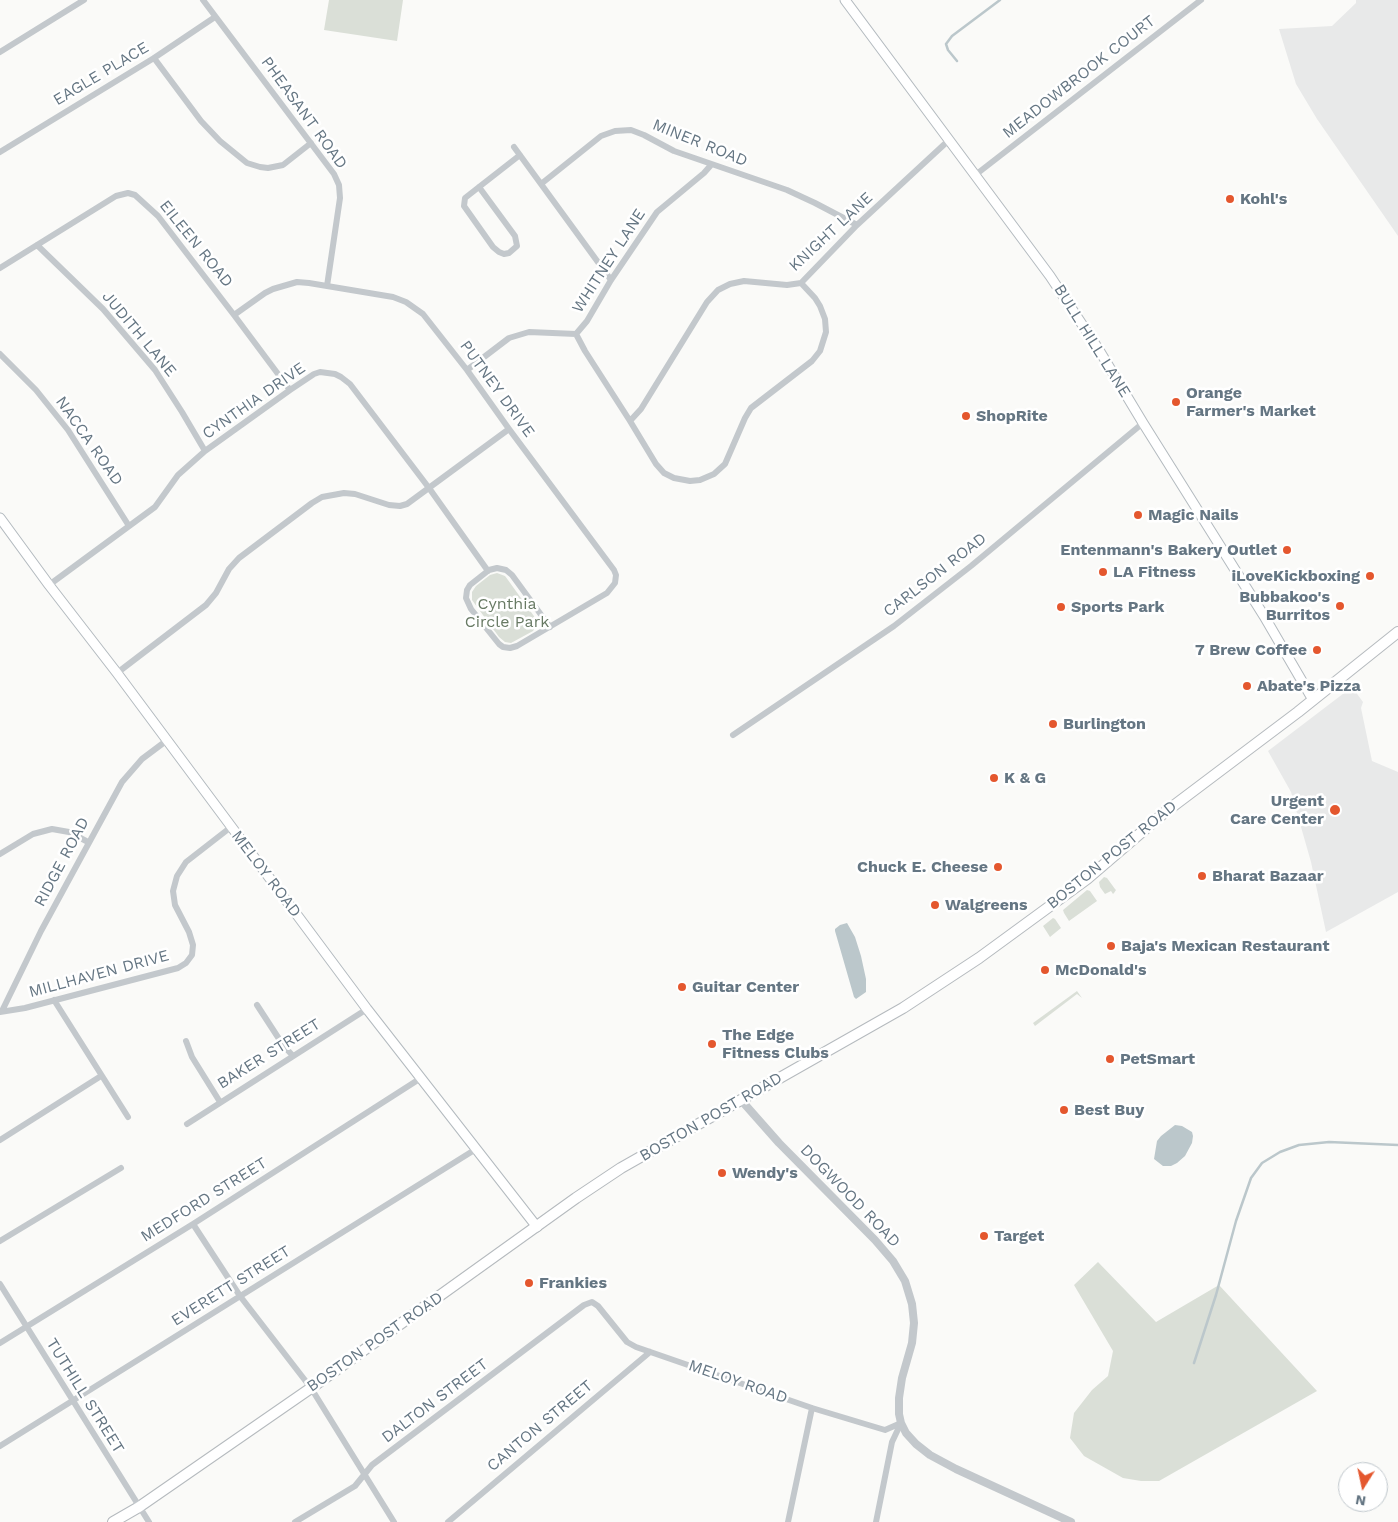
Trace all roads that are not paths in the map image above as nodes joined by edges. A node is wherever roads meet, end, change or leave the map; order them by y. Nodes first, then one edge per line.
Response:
1 (84, 0) edge
2 (203, 0) edge
3 (845, 0) edge
4 (1201, 0) edge
5 (216, 17) junction
6 (0, 52) edge
7 (154, 58) junction
8 (949, 140) junction
9 (311, 143) junction
10 (514, 147) dead end
11 (0, 152) edge
12 (520, 155) junction
13 (711, 165) junction
14 (974, 176) junction
15 (541, 184) junction
16 (479, 187) junction
17 (857, 225) junction
18 (37, 245) junction
19 (0, 268) edge
20 (611, 280) junction
21 (800, 283) junction
22 (326, 286) junction
23 (234, 315) junction
24 (576, 334) junction
25 (0, 354) edge
26 (467, 370) junction
27 (290, 390) junction
28 (630, 421) junction
29 (1143, 423) junction
30 (510, 429) junction
31 (205, 451) junction
32 (429, 488) junction
33 (0, 518) edge
34 (129, 526) junction
35 (488, 571) junction
36 (49, 585) junction
37 (550, 627) junction
38 (1398, 632) edge
39 (117, 673) junction
40 (1313, 700) junction
41 (733, 735) dead end
42 (166, 741) junction
43 (232, 827) junction
44 (88, 842) junction
45 (0, 854) edge
46 (54, 1000) junction
47 (258, 1005) dead end
48 (367, 1009) junction
49 (1, 1011) edge
50 (186, 1041) dead end
51 (293, 1056) junction
52 (101, 1076) junction
53 (421, 1078) junction
54 (741, 1100) junction
55 (220, 1102) junction
56 (128, 1117) dead end
57 (187, 1124) dead end
58 (0, 1140) edge
59 (476, 1150) junction
60 (121, 1168) dead end
61 (193, 1224) junction
62 (537, 1227) junction
63 (0, 1241) edge
64 (0, 1284) edge
65 (240, 1296) junction
66 (592, 1302) joint
67 (26, 1327) junction
68 (0, 1343) edge
69 (650, 1352) junction
70 (311, 1388) junction
71 (72, 1401) junction
72 (812, 1408) junction
73 (901, 1424) junction
74 (0, 1446) edge
75 (365, 1475) junction
76 (139, 1507) junction
77 (113, 1522) edge
78 (149, 1522) edge
79 (295, 1522) edge
80 (394, 1522) edge
81 (448, 1522) edge
82 (788, 1522) edge
83 (876, 1522) edge
84 (1071, 1522) edge

1 - 6 street
2 - 5 street, PHEASANT ROAD
3 - 8 main road, BULL HILL LANE
4 - 14 street, MEADOWBROOK COURT
5 - 7 street, EAGLE PLACE
5 - 9 street, PHEASANT ROAD
7 - 9 street
7 - 11 street, EAGLE PLACE
8 - 14 main road, BULL HILL LANE
8 - 17 street, KNIGHT LANE
9 - 22 street, PHEASANT ROAD
10 - 12 street
12 - 15 street
12 - 16 street
13 - 15 street, MINER ROAD
13 - 17 street, MINER ROAD
13 - 20 street, WHITNEY LANE
14 - 29 main road, BULL HILL LANE
15 - 20 street
16 - 16 street
17 - 21 street, KNIGHT LANE
18 - 19 street, EILEEN ROAD
18 - 23 street, EILEEN ROAD
18 - 31 street, JUDITH LANE
20 - 24 street, WHITNEY LANE
21 - 28 street, KNIGHT LANE
21 - 28 street
22 - 23 street, PUTNEY DRIVE
22 - 26 street, PUTNEY DRIVE
23 - 27 street, EILEEN ROAD
24 - 26 street, WHITNEY LANE
24 - 28 street
25 - 34 street, NACCA ROAD
26 - 30 street, PUTNEY DRIVE
27 - 31 street, CYNTHIA DRIVE
27 - 32 street, CYNTHIA DRIVE
29 - 40 main road, BULL HILL LANE
29 - 41 street, CARLSON ROAD
30 - 32 street
30 - 37 street, PUTNEY DRIVE
31 - 34 street, CYNTHIA DRIVE
32 - 35 street, CYNTHIA DRIVE
32 - 39 street
33 - 36 main road, MELOY ROAD
34 - 36 street, CYNTHIA DRIVE
35 - 37 street
35 - 37 street
36 - 39 main road, MELOY ROAD
38 - 40 main road, BOSTON POST ROAD
39 - 42 main road, MELOY ROAD
40 - 54 main road, BOSTON POST ROAD
42 - 43 main road, MELOY ROAD
42 - 44 street, RIDGE ROAD
43 - 46 street, MILLHAVEN DRIVE
43 - 48 main road, MELOY ROAD
44 - 45 street
44 - 49 street, RIDGE ROAD
46 - 49 street, MILLHAVEN DRIVE
46 - 52 street
47 - 51 street
48 - 51 street, BAKER STREET
48 - 53 main road, MELOY ROAD
50 - 55 street
51 - 55 street, BAKER STREET
52 - 56 street
52 - 58 street
53 - 59 main road, MELOY ROAD
53 - 61 street, MEDFORD STREET
54 - 62 main road, BOSTON POST ROAD
54 - 73 street, DOGWOOD ROAD
55 - 57 street, BAKER STREET
59 - 62 main road, MELOY ROAD
59 - 65 street, EVERETT STREET
60 - 63 street
61 - 65 street
61 - 67 street, MEDFORD STREET
62 - 70 main road, BOSTON POST ROAD
64 - 67 street, TUTHILL STREET
65 - 70 street
65 - 71 street, EVERETT STREET
66 - 69 street, MELOY ROAD
66 - 75 street, DALTON STREET
67 - 68 street, MEDFORD STREET
67 - 71 street, TUTHILL STREET
69 - 72 street, MELOY ROAD
69 - 81 street, CANTON STREET
70 - 75 street
70 - 76 main road, BOSTON POST ROAD
71 - 74 street, EVERETT STREET
71 - 76 street, TUTHILL STREET
72 - 73 street, MELOY ROAD
72 - 82 street
73 - 83 street
73 - 84 street
75 - 79 street, DALTON STREET
75 - 80 street
76 - 77 main road, BOSTON POST ROAD
76 - 78 street, TUTHILL STREET

